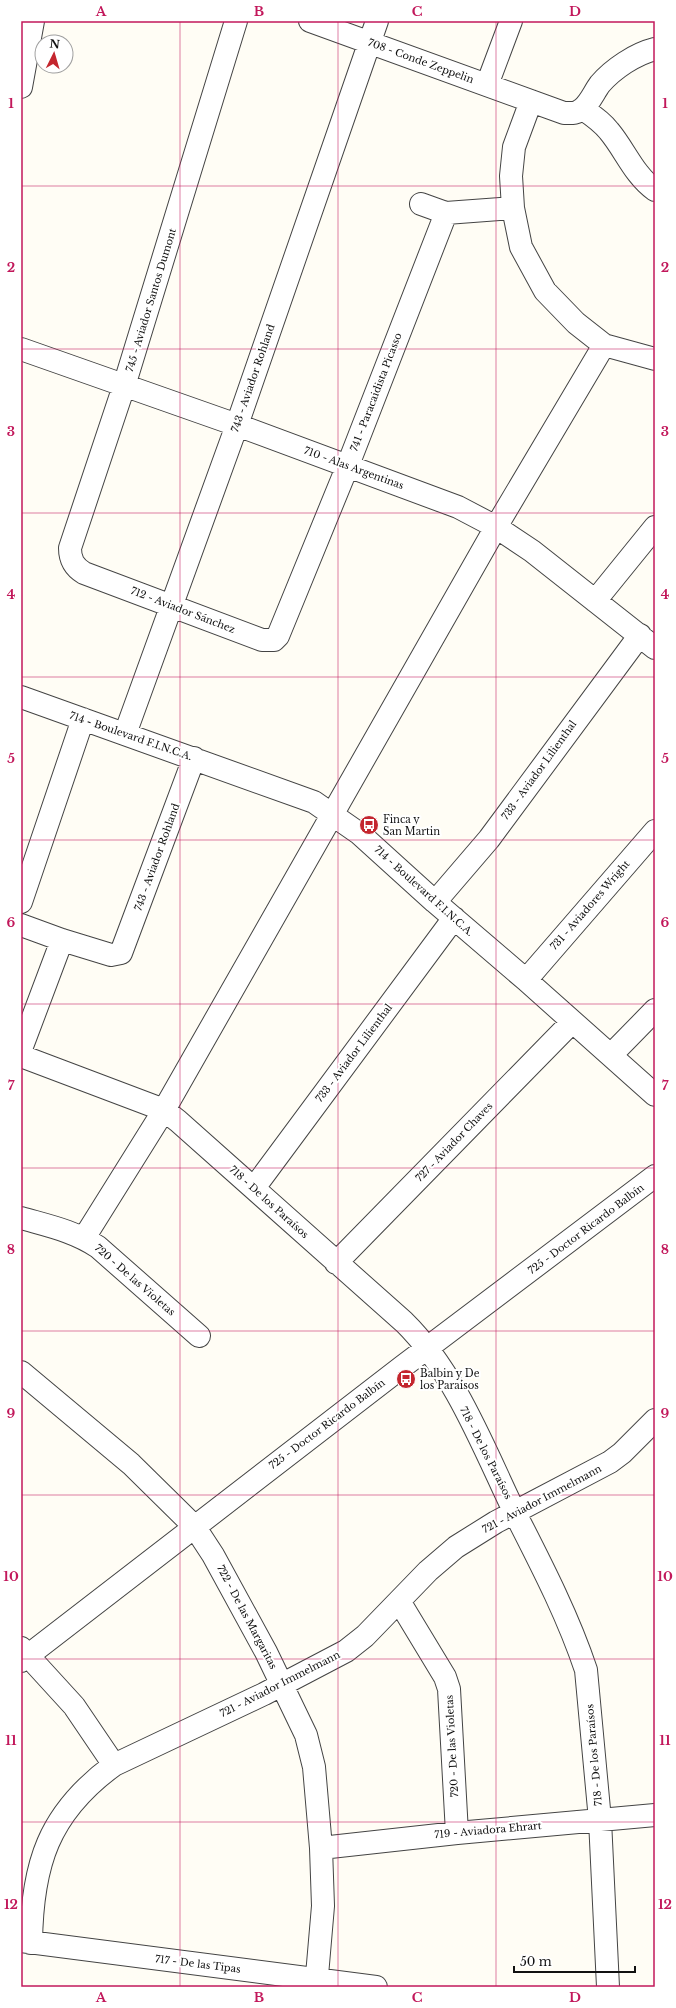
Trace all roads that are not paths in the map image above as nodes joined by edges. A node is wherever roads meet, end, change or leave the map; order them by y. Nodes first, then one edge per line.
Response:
1 (33, 21) edge
2 (236, 21) edge
3 (310, 21) edge
4 (377, 21) edge
5 (511, 21) edge
6 (370, 43) junction
7 (655, 49) edge
8 (487, 85) junction
9 (21, 87) edge
10 (531, 101) junction
11 (583, 109) junction
12 (655, 190) edge
13 (421, 204) dead end
14 (513, 208) junction
15 (446, 213) junction
16 (604, 345) junction
17 (21, 349) edge
18 (655, 359) edge
19 (124, 386) junction
20 (237, 425) junction
21 (348, 465) junction
22 (496, 527) junction
23 (655, 527) edge
24 (84, 573) joint
25 (595, 600) junction
26 (172, 606) junction
27 (281, 632) joint
28 (647, 641) edge
29 (21, 697) edge
30 (83, 719) junction
31 (125, 734) junction
32 (194, 758) junction
33 (332, 814) junction
34 (655, 831) edge
35 (21, 902) edge
36 (435, 902) junction
37 (454, 918) junction
38 (21, 925) edge
39 (62, 940) junction
40 (526, 980) junction
41 (655, 1010) edge
42 (572, 1022) junction
43 (21, 1049) edge
44 (611, 1055) junction
45 (21, 1056) edge
46 (655, 1095) edge
47 (164, 1110) junction
48 (655, 1176) edge
49 (254, 1188) junction
50 (21, 1218) edge
51 (84, 1238) junction
52 (336, 1263) junction
53 (199, 1336) dead end
54 (428, 1348) junction
55 (21, 1372) edge
56 (654, 1424) edge
57 (515, 1512) junction
58 (194, 1526) junction
59 (399, 1601) junction
60 (23, 1655) edge
61 (282, 1685) junction
62 (114, 1765) junction
63 (655, 1815) edge
64 (600, 1820) junction
65 (457, 1833) junction
66 (321, 1848) junction
67 (26, 1942) edge
68 (316, 1983) edge
69 (376, 1987) edge
70 (608, 1987) edge

1 - 9 street
2 - 19 street, 745 - Aviador Santos Dumont
3 - 6 street, 708 - Conde Zeppelin
4 - 6 street, 743 - Aviador Rohland
5 - 8 street
6 - 8 street, 708 - Conde Zeppelin
6 - 20 street, 743 - Aviador Rohland
7 - 11 street
8 - 10 street, 708 - Conde Zeppelin
10 - 11 street, 708 - Conde Zeppelin
10 - 14 street
11 - 12 street
13 - 15 street
14 - 15 street
14 - 16 street
15 - 21 street, 741 - Paracaidista Picasso
16 - 18 street
16 - 22 street
17 - 19 street, 710 - Alas Argentinas
19 - 20 street, 710 - Alas Argentinas
19 - 24 street, 745 - Aviador Santos Dumont
20 - 21 street, 710 - Alas Argentinas
20 - 26 street, 743 - Aviador Rohland
21 - 22 street, 710 - Alas Argentinas
21 - 27 street, 741 - Paracaidista Picasso
22 - 25 street, 710 - Alas Argentinas
22 - 33 street
23 - 25 street
24 - 26 street, 712 - Aviador Sánchez
25 - 28 street, 710 - Alas Argentinas
26 - 27 street, 712 - Aviador Sánchez
26 - 31 street, 743 - Aviador Rohland
28 - 36 street, 733 - Aviador Lilienthal
29 - 30 street, 714 - Boulevard F.I.N.C.A.
30 - 31 street, 714 - Boulevard F.I.N.C.A.
30 - 35 street
31 - 32 street, 714 - Boulevard F.I.N.C.A.
32 - 33 street, 714 - Boulevard F.I.N.C.A.
32 - 39 street, 743 - Aviador Rohland
33 - 36 street, 714 - Boulevard F.I.N.C.A.
33 - 47 street
34 - 40 street, 731 - Aviadores Wright
36 - 37 street, 714 - Boulevard F.I.N.C.A.
37 - 40 street, 714 - Boulevard F.I.N.C.A.
37 - 49 street, 733 - Aviador Lilienthal
38 - 39 street
39 - 43 street
40 - 42 street, 714 - Boulevard F.I.N.C.A.
41 - 44 street
42 - 44 street, 714 - Boulevard F.I.N.C.A.
42 - 52 street, 727 - Aviador Chaves
44 - 46 street, 714 - Boulevard F.I.N.C.A.
45 - 47 street, 718 - De los Paraísos
47 - 49 street, 718 - De los Paraísos
47 - 51 street
48 - 54 street, 725 - Doctor Ricardo Balbín
49 - 52 street, 718 - De los Paraísos
50 - 51 street, 720 - De las Violetas
51 - 53 street, 720 - De las Violetas
52 - 54 street, 718 - De los Paraísos
54 - 57 street, 718 - De los Paraísos
54 - 58 street, 725 - Doctor Ricardo Balbín
55 - 58 street, 722 - De las Margaritas
56 - 57 street, 721 - Aviador Immelmann
57 - 59 street, 721 - Aviador Immelmann
57 - 64 street, 718 - De los Paraísos
58 - 60 street, 725 - Doctor Ricardo Balbín
58 - 61 street, 722 - De las Margaritas
59 - 61 street, 721 - Aviador Immelmann
59 - 65 street, 720 - De las Violetas
60 - 62 street
61 - 62 street, 721 - Aviador Immelmann
61 - 66 street, 722 - De las Margaritas
62 - 67 street, 721 - Aviador Immelmann
63 - 64 street, 719 - Aviadora Ehrart
64 - 65 street, 719 - Aviadora Ehrart
64 - 70 street, 718 - De los Paraísos
65 - 66 street, 719 - Aviadora Ehrart
66 - 68 street, 722 - De las Margaritas
67 - 68 street, 717 - De las Tipas
68 - 69 street, 717 - De las Tipas

